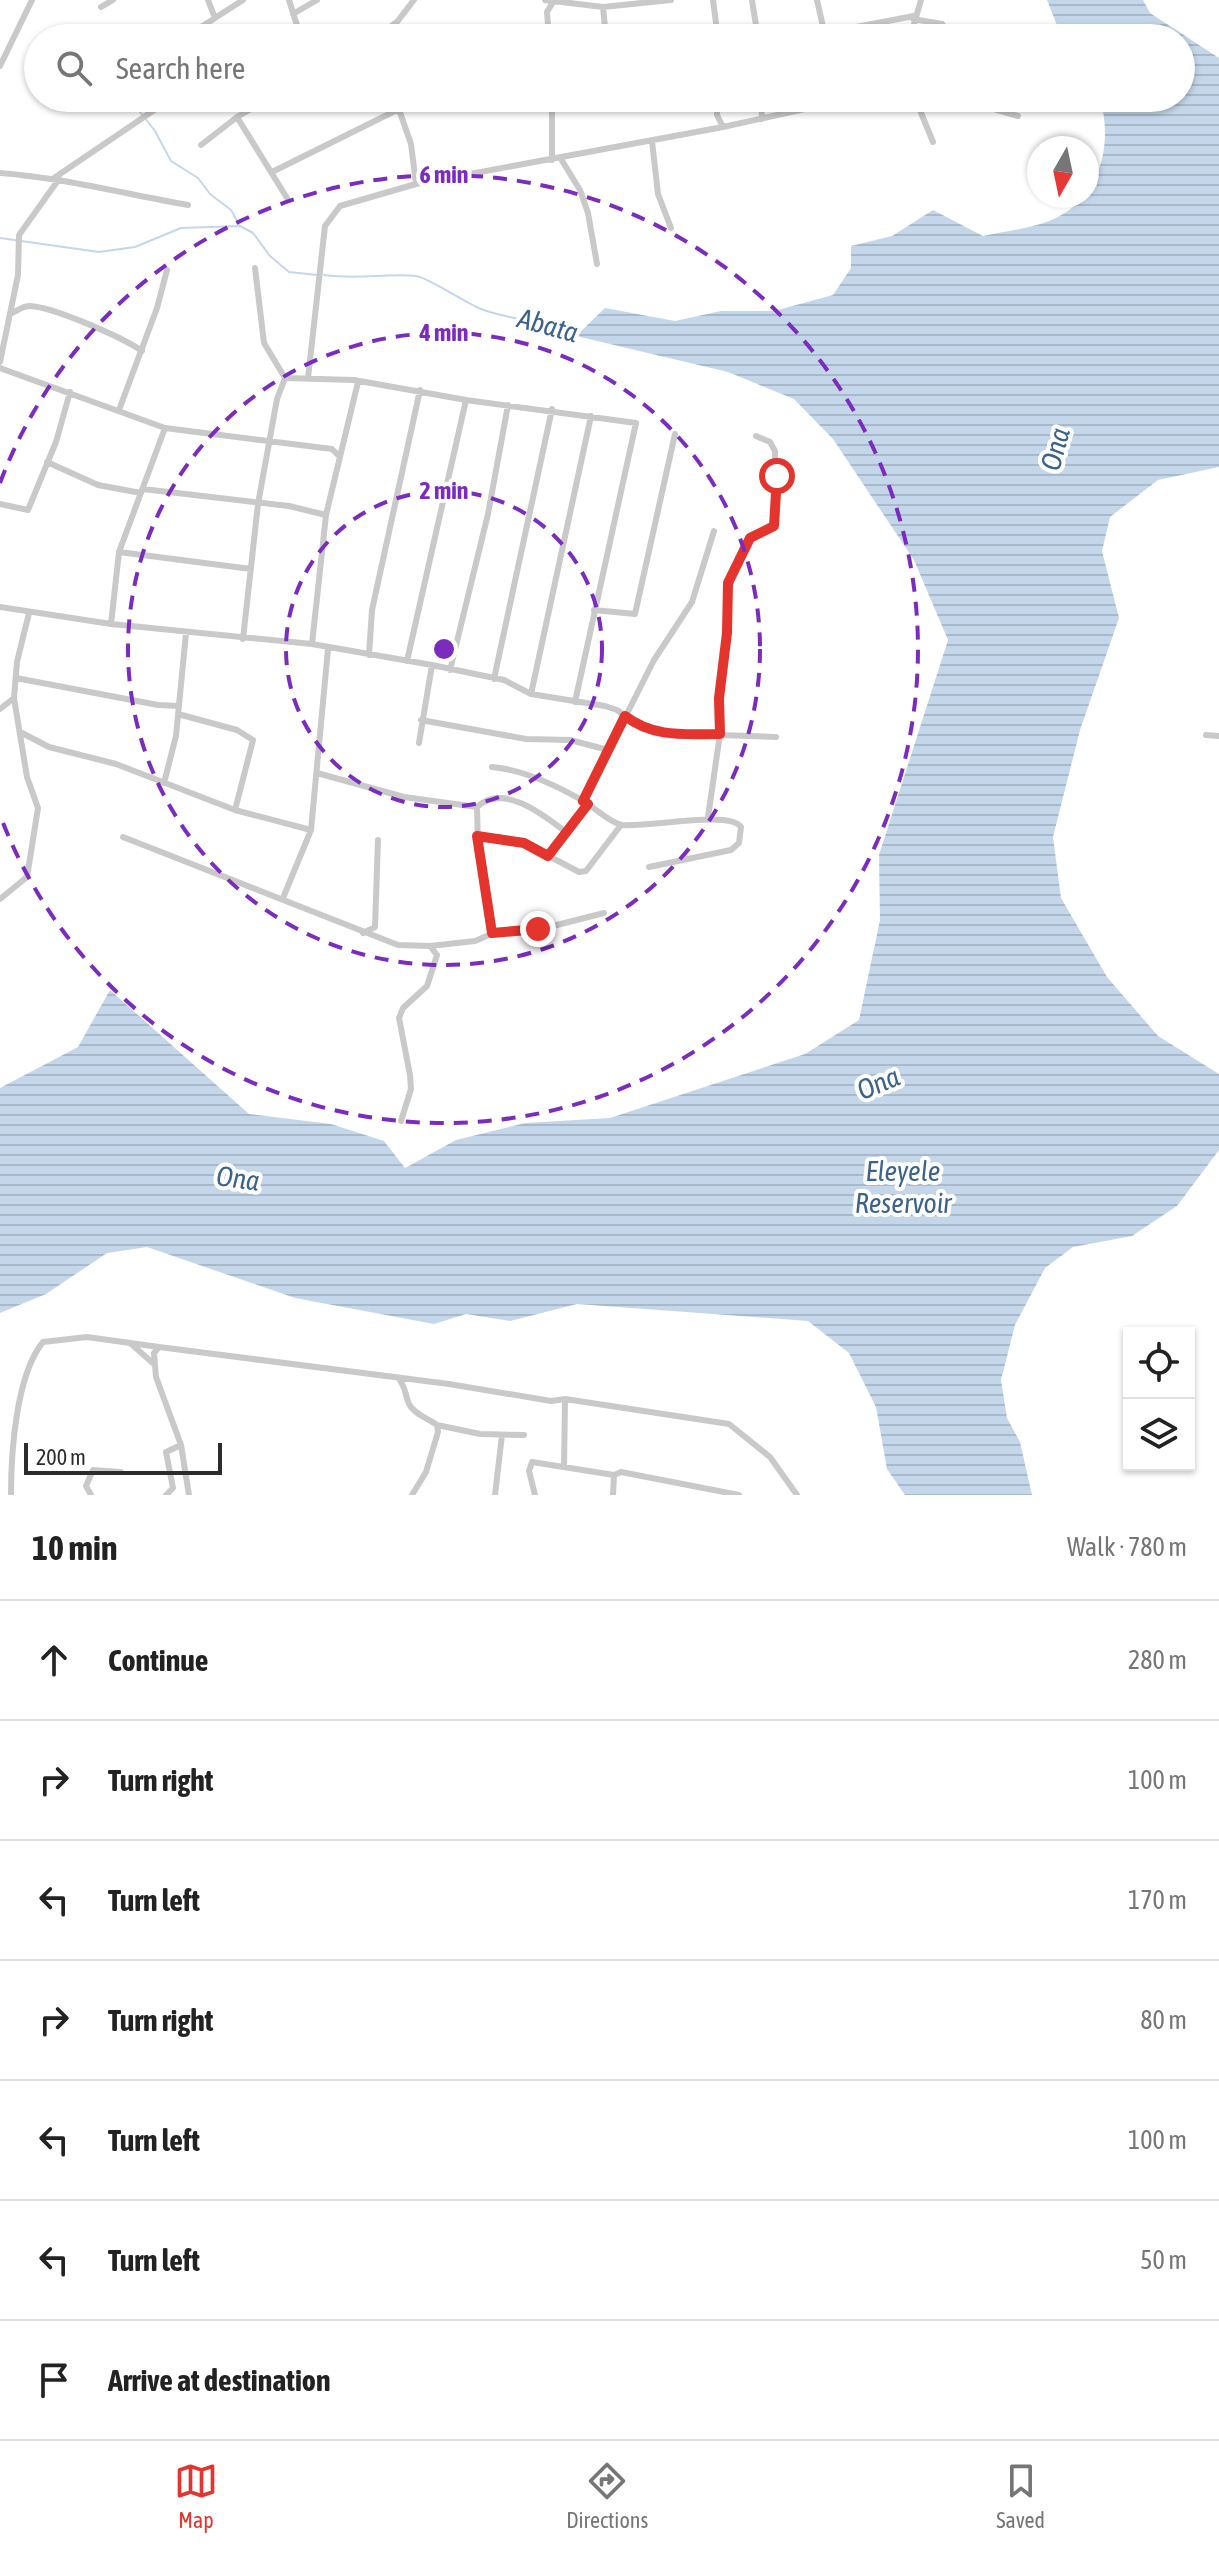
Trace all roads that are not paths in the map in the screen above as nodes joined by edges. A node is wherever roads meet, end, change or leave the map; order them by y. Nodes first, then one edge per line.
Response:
1 (32, 0) edge
2 (113, 0) edge
3 (208, 0) edge
4 (243, 0) edge
5 (289, 0) edge
6 (317, 0) edge
7 (414, 0) edge
8 (671, 0) edge
9 (713, 0) edge
10 (752, 0) edge
11 (817, 0) edge
12 (921, 0) edge
13 (549, 1) edge
14 (625, 2) edge
15 (101, 7) dead end
16 (603, 7) junction
17 (293, 14) junction
18 (914, 17) junction
19 (215, 18) junction
20 (206, 24) edge
21 (296, 24) edge
22 (394, 24) edge
23 (548, 24) edge
24 (605, 24) edge
25 (716, 24) edge
26 (756, 24) edge
27 (822, 24) edge
28 (869, 24) edge
29 (913, 24) edge
30 (942, 24) edge
31 (0, 66) edge
32 (152, 112) edge
33 (246, 112) edge
34 (393, 112) edge
35 (400, 112) edge
36 (552, 112) edge
37 (717, 112) edge
38 (762, 112) edge
39 (793, 112) edge
40 (921, 112) edge
41 (1004, 112) edge
42 (1018, 116) dead end
43 (237, 117) junction
44 (762, 119) junction
45 (723, 127) junction
46 (652, 141) junction
47 (933, 142) dead end
48 (201, 145) dead end
49 (561, 159) junction
50 (552, 160) junction
51 (272, 172) junction
52 (0, 173) edge
53 (57, 178) junction
54 (416, 184) junction
55 (287, 198) dead end
56 (188, 205) dead end
57 (671, 228) dead end
58 (597, 264) dead end
59 (255, 268) dead end
60 (167, 270) dead end
61 (12, 313) junction
62 (142, 351) junction
63 (0, 362) edge
64 (0, 368) edge
65 (285, 378) junction
66 (308, 378) junction
67 (358, 382) junction
68 (420, 390) junction
69 (70, 392) junction
70 (466, 400) junction
71 (508, 405) junction
72 (552, 409) junction
73 (119, 410) junction
74 (591, 416) junction
75 (165, 428) junction
76 (675, 434) dead end
77 (756, 436) dead end
78 (269, 439) junction
79 (338, 455) junction
80 (47, 462) junction
81 (142, 491) junction
82 (0, 504) edge
83 (258, 504) junction
84 (326, 515) junction
85 (714, 531) dead end
86 (119, 552) junction
87 (251, 569) junction
88 (0, 607) edge
89 (594, 610) junction
90 (29, 613) junction
91 (111, 624) junction
92 (186, 633) junction
93 (243, 639) junction
94 (312, 644) junction
95 (328, 649) junction
96 (369, 655) junction
97 (407, 661) junction
98 (432, 665) junction
99 (450, 670) junction
100 (16, 678) junction
101 (494, 679) junction
102 (531, 694) junction
103 (14, 698) junction
104 (575, 702) junction
105 (179, 706) junction
106 (0, 709) edge
107 (178, 714) junction
108 (625, 716) junction
109 (421, 720) junction
110 (22, 733) junction
111 (720, 734) junction
112 (1206, 735) dead end
113 (1219, 736) edge
114 (776, 737) dead end
115 (419, 743) dead end
116 (608, 750) junction
117 (492, 767) dead end
118 (317, 773) junction
119 (164, 783) junction
120 (586, 802) junction
121 (477, 807) junction
122 (235, 810) junction
123 (708, 817) junction
124 (621, 825) junction
125 (311, 830) junction
126 (567, 833) junction
127 (477, 836) junction
128 (123, 837) dead end
129 (378, 840) dead end
130 (548, 856) junction
131 (649, 867) dead end
132 (283, 898) junction
133 (0, 899) edge
134 (604, 913) dead end
135 (363, 933) junction
136 (492, 933) junction
137 (430, 946) junction
138 (401, 1121) dead end
139 (130, 1343) junction
140 (159, 1347) junction
141 (154, 1365) junction
142 (399, 1379) junction
143 (565, 1399) junction
144 (437, 1425) junction
145 (502, 1435) junction
146 (524, 1435) dead end
147 (181, 1445) junction
148 (564, 1467) junction
149 (121, 1472) dead end
150 (614, 1475) junction
151 (689, 1485) junction
152 (11, 1495) edge
153 (91, 1495) edge
154 (166, 1495) edge
155 (189, 1495) edge
156 (412, 1495) edge
157 (495, 1495) edge
158 (535, 1495) edge
159 (613, 1495) edge
160 (690, 1495) edge
161 (739, 1495) edge
162 (797, 1495) edge

1 - 31 street
2 - 15 street
3 - 19 street
4 - 19 street
5 - 17 street
6 - 17 street
7 - 22 street
8 - 14 street
9 - 25 street
10 - 26 street
11 - 27 street
12 - 18 street
13 - 16 street
13 - 23 street
14 - 16 street
16 - 24 street
17 - 21 street
18 - 28 street
18 - 29 street
18 - 30 street
19 - 20 street
32 - 53 street
33 - 43 street
34 - 51 street
35 - 54 street
36 - 50 street
37 - 45 street
38 - 44 street
39 - 44 street
40 - 47 street
41 - 42 street
43 - 48 street
43 - 51 street
44 - 45 street
45 - 46 street
46 - 49 street
46 - 57 street
49 - 50 street
49 - 58 street
50 - 54 street
51 - 55 street
52 - 53 street
53 - 56 street
53 - 61 street
54 - 66 street
59 - 65 street
60 - 62 street
61 - 62 street
61 - 63 street
62 - 73 street
64 - 69 street
65 - 66 street
65 - 78 street
66 - 67 street
67 - 68 street
67 - 79 street
68 - 70 street
68 - 96 street
69 - 73 street
69 - 80 street
70 - 71 street
70 - 97 street
71 - 72 street
71 - 99 street
72 - 74 street
72 - 101 street
73 - 75 street
74 - 89 street
74 - 102 street
75 - 78 street
75 - 81 street
76 - 89 street
77 - 111 street
78 - 79 street
78 - 83 street
79 - 84 street
80 - 81 street
80 - 82 street
81 - 83 street
81 - 86 street
83 - 84 street
83 - 87 street
84 - 94 street
85 - 108 street
86 - 87 street
86 - 91 street
87 - 93 street
88 - 90 street
89 - 104 street
90 - 91 street
90 - 100 street
91 - 92 street
92 - 93 street
92 - 105 street
93 - 94 street
94 - 95 street
95 - 96 street
95 - 118 street
96 - 97 street
97 - 98 street
98 - 99 street
98 - 109 street
99 - 101 street
100 - 103 street
100 - 105 street
101 - 102 street
102 - 104 street
103 - 106 street
103 - 110 street
104 - 108 street
105 - 107 street
107 - 119 street
107 - 122 street
108 - 111 street
108 - 116 street
109 - 115 street
109 - 116 street
110 - 119 street
110 - 133 street
111 - 114 street
111 - 123 street
112 - 113 street
116 - 120 street
117 - 120 street
118 - 121 street
118 - 125 street
119 - 122 street
120 - 124 street
120 - 126 street
121 - 126 street
121 - 127 street
122 - 125 street
123 - 124 street
123 - 131 street
124 - 130 street
125 - 132 street
126 - 130 street
127 - 130 street
127 - 136 street
128 - 132 street
129 - 135 street
132 - 135 street
134 - 136 street
135 - 137 street
136 - 137 street
137 - 138 street
139 - 140 street
139 - 141 street
139 - 152 street
140 - 141 street
140 - 142 street
141 - 147 street
142 - 143 street
142 - 144 street
143 - 148 street
143 - 162 street
144 - 145 street
144 - 156 street
145 - 146 street
145 - 157 street
147 - 154 street
147 - 155 street
148 - 150 street
148 - 158 street
149 - 153 street
150 - 151 street
150 - 159 street
151 - 160 street
151 - 161 street

